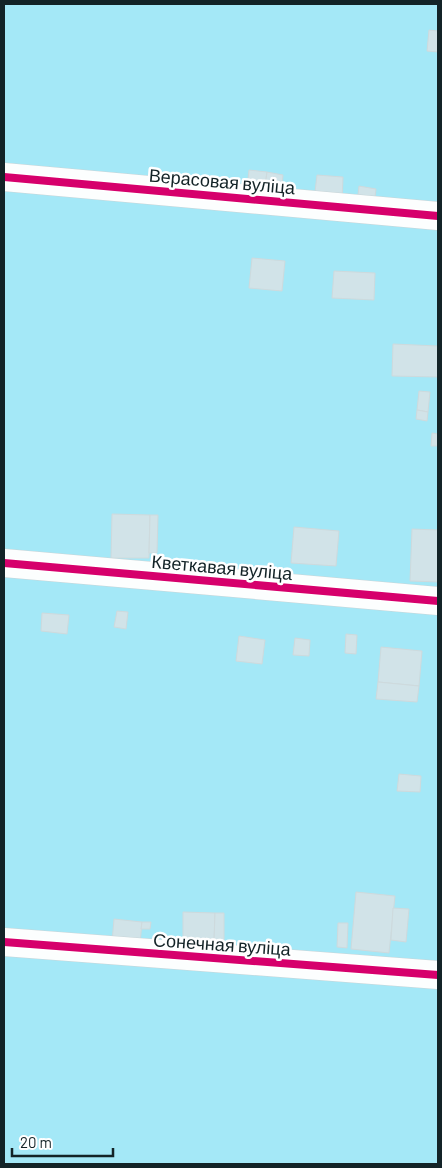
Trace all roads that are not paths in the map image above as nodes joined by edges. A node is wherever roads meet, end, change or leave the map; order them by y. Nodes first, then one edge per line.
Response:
1 (4, 177) edge
2 (438, 216) edge
3 (4, 563) edge
4 (438, 602) edge
5 (4, 942) edge
6 (438, 975) edge

1 - 2 street, Верасовая вуліца
3 - 4 street, Кветкавая вуліца
5 - 6 street, Сонечная вуліца

